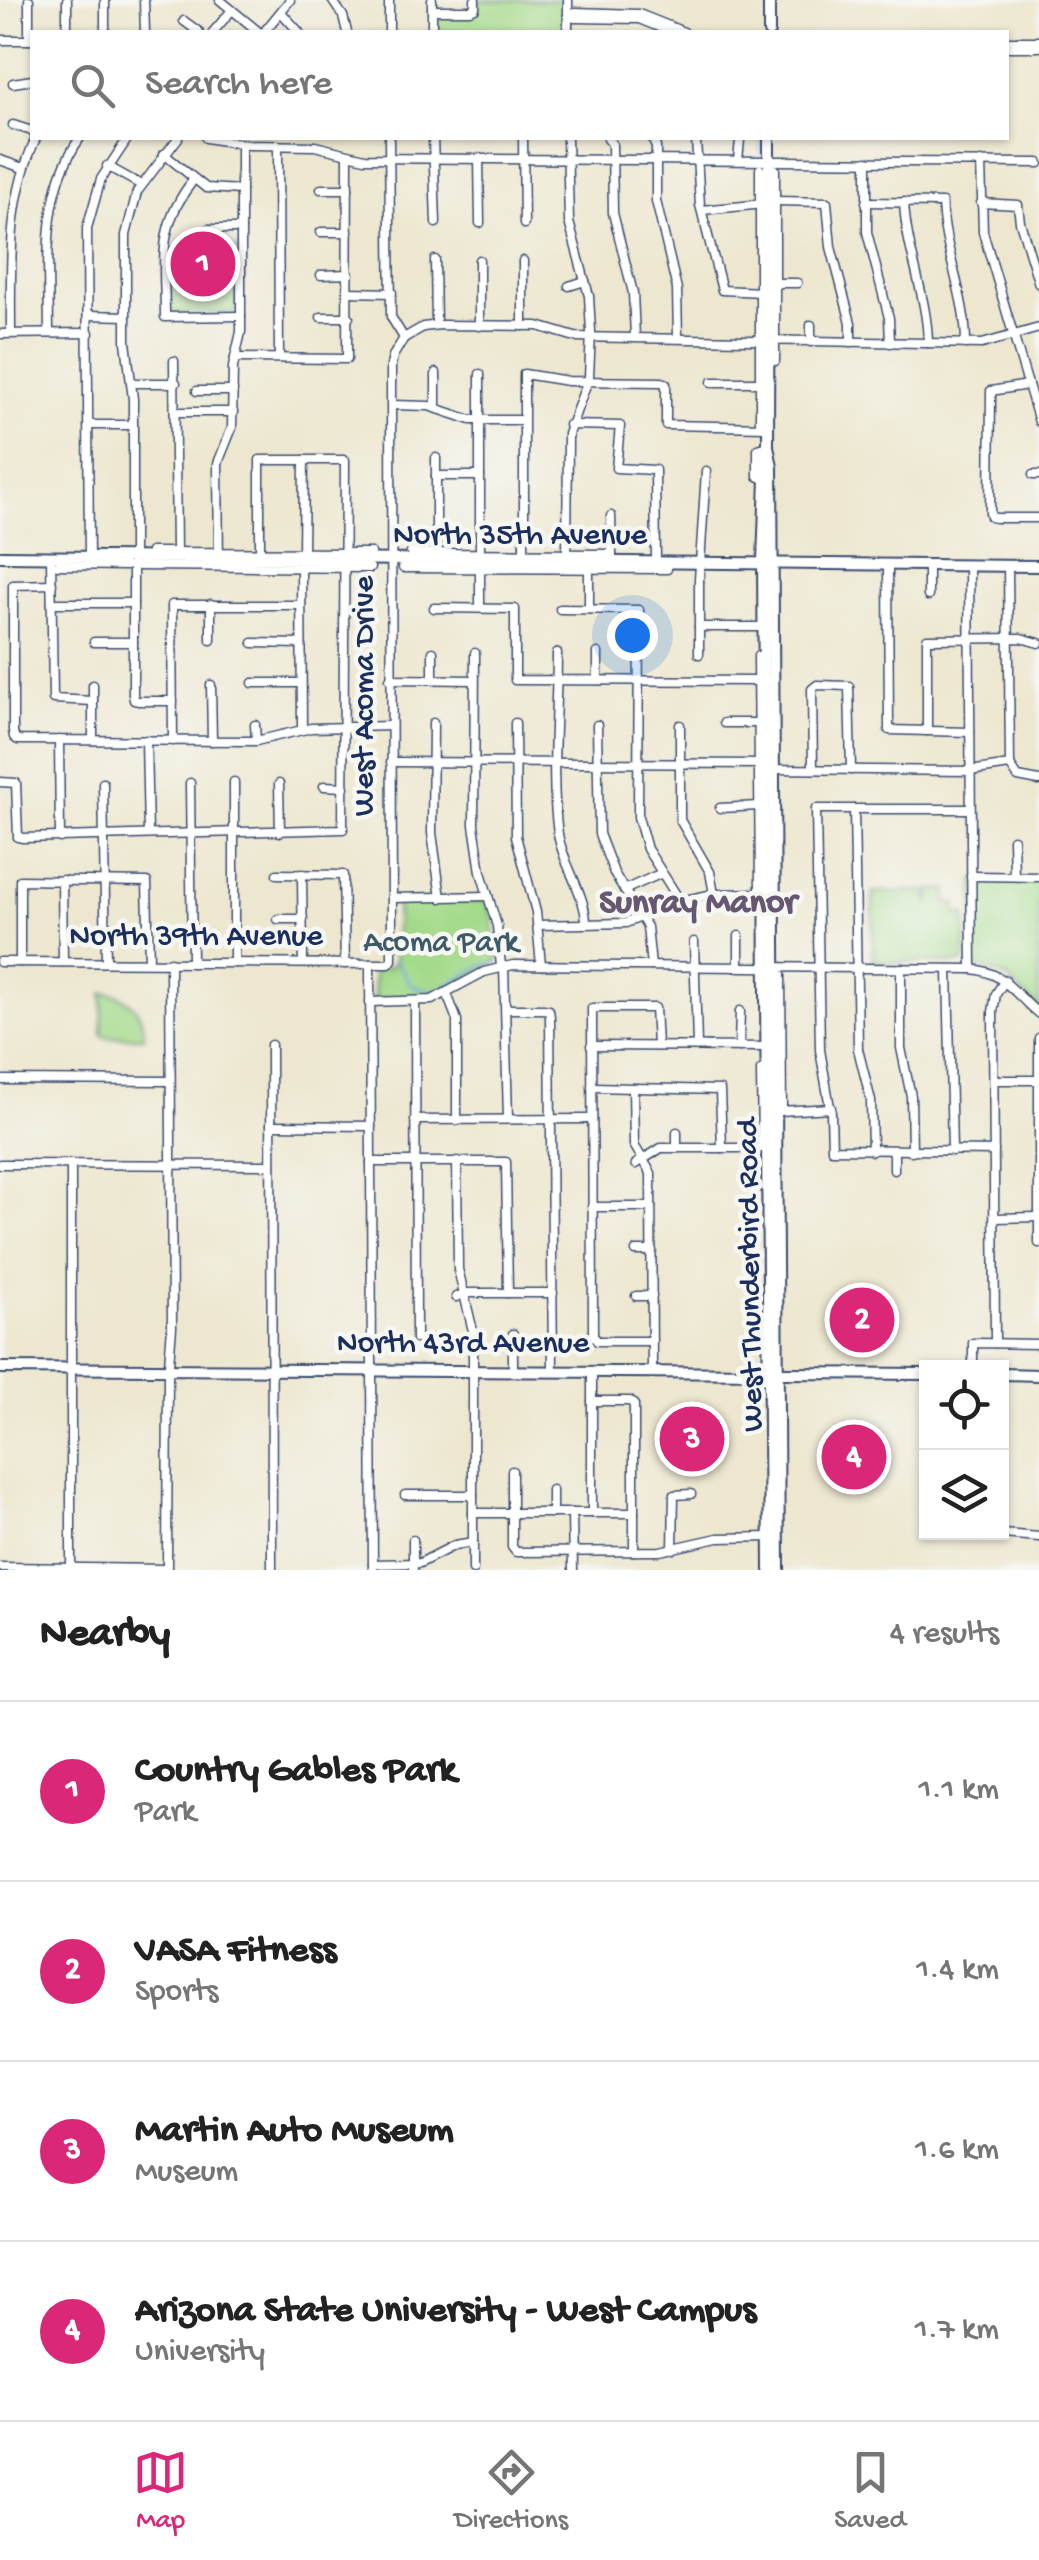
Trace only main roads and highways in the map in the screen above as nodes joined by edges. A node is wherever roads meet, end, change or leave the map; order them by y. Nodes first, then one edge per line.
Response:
1 (769, 0) edge
2 (769, 30) edge
3 (769, 140) edge
4 (768, 446) junction
5 (764, 476) junction
6 (772, 501) junction
7 (0, 556) edge
8 (768, 562) junction
9 (1039, 566) edge
10 (766, 766) junction
11 (773, 868) junction
12 (766, 893) junction
13 (775, 974) junction
14 (774, 1047) junction
15 (774, 1111) junction
16 (0, 1368) edge
17 (774, 1371) junction
18 (919, 1374) edge
19 (1009, 1374) edge
20 (1039, 1375) edge
21 (774, 1570) edge

1 - 2 main road
3 - 4 main road, West Thunderbird Road
4 - 5 main road, West Thunderbird Road
4 - 6 main road, West Thunderbird Road
5 - 6 main road
5 - 8 main road, West Thunderbird Road
6 - 8 main road, West Thunderbird Road
7 - 8 main road, North 35th Avenue
8 - 9 main road, North 35th Avenue
8 - 10 main road, West Thunderbird Road
10 - 11 main road, West Thunderbird Road
10 - 11 main road, West Thunderbird Road
11 - 12 main road, West Thunderbird Road
12 - 13 main road, West Thunderbird Road
12 - 13 main road, West Thunderbird Road
13 - 14 main road, West Thunderbird Road
14 - 15 main road, West Thunderbird Road
14 - 15 main road, West Thunderbird Road
15 - 17 main road, West Thunderbird Road
16 - 17 main road, North 43rd Avenue
17 - 18 main road, North 43rd Avenue
17 - 21 main road, West Thunderbird Road
19 - 20 main road

